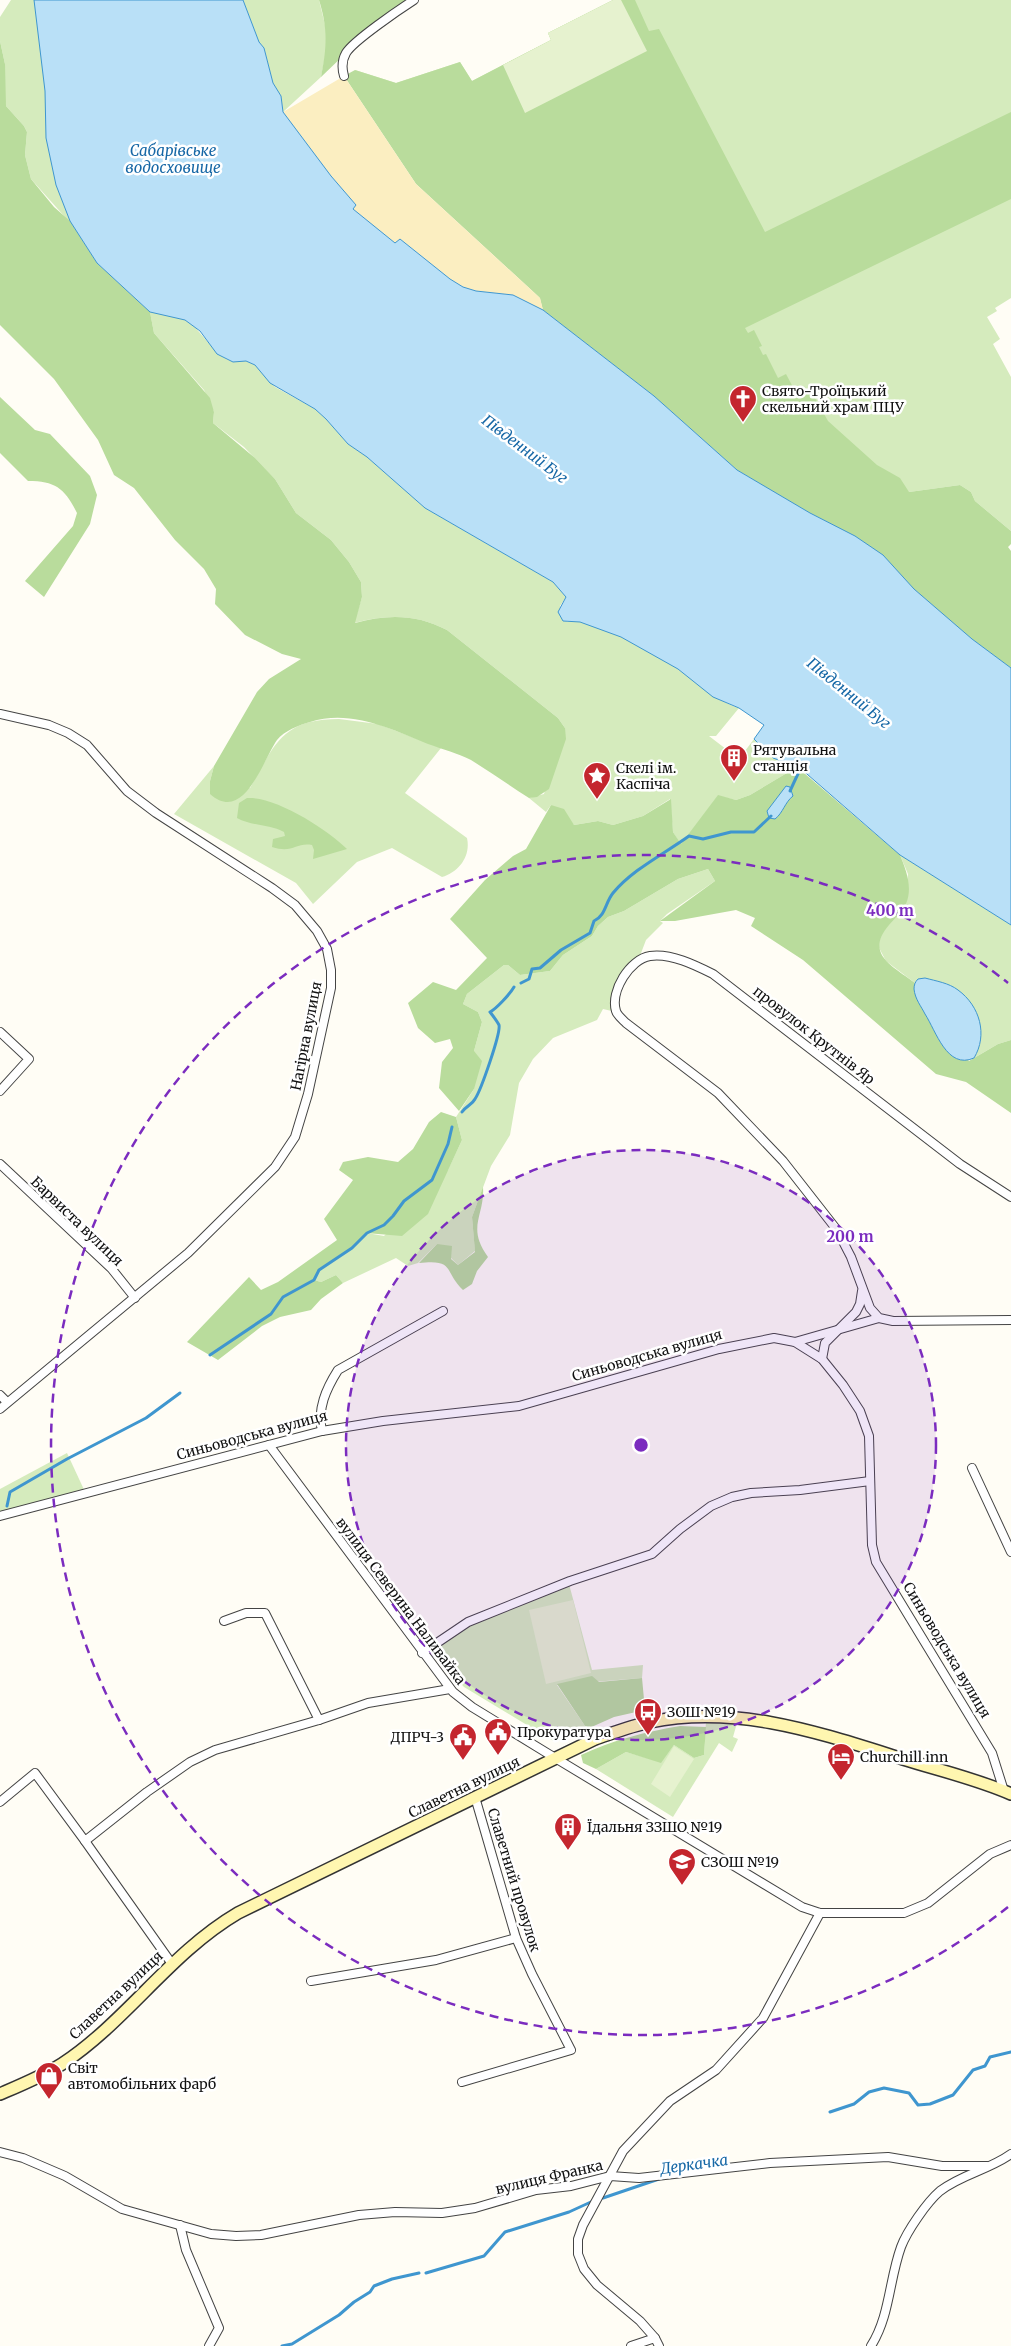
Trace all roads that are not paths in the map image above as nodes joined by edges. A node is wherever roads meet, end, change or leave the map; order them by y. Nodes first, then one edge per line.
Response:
1 (414, 0) edge
2 (344, 76) dead end
3 (0, 714) edge
4 (0, 1032) edge
5 (0, 1091) edge
6 (0, 1164) edge
7 (1011, 1198) edge
8 (862, 1290) junction
9 (134, 1298) junction
10 (443, 1311) dead end
11 (879, 1318) junction
12 (1011, 1320) edge
13 (841, 1327) junction
14 (795, 1342) junction
15 (822, 1359) junction
16 (0, 1395) edge
17 (7, 1402) junction
18 (0, 1409) edge
19 (322, 1431) junction
20 (269, 1445) junction
21 (972, 1468) dead end
22 (870, 1481) junction
23 (0, 1516) edge
24 (1011, 1552) edge
25 (224, 1621) dead end
26 (422, 1653) junction
27 (450, 1689) junction
28 (320, 1720) junction
29 (557, 1759) junction
30 (1007, 1793) edge
31 (475, 1797) junction
32 (0, 1802) edge
33 (85, 1841) junction
34 (1011, 1845) edge
35 (820, 1913) junction
36 (516, 1938) junction
37 (172, 1964) junction
38 (310, 1981) dead end
39 (462, 2082) dead end
40 (0, 2094) edge
41 (0, 2152) edge
42 (1011, 2154) edge
43 (987, 2166) junction
44 (610, 2176) junction
45 (180, 2225) junction
46 (655, 2338) junction
47 (209, 2346) edge
48 (631, 2346) edge
49 (659, 2346) edge
50 (871, 2346) edge

1 - 2 street
3 - 9 street, Нагірна вулиця
4 - 5 street
6 - 9 street, Барвиста вулиця
7 - 8 street, провулок Крутнів Яр
8 - 11 street
8 - 13 street
9 - 17 street, Нагірна вулиця
10 - 19 street
11 - 12 street
11 - 13 street
13 - 14 street
13 - 15 street
14 - 15 street, Синьоводська вулиця
14 - 19 street, Синьоводська вулиця
15 - 22 street, Синьоводська вулиця
16 - 17 street
17 - 18 street, Нагірна вулиця
19 - 20 street, Синьоводська вулиця
20 - 23 street, Синьоводська вулиця
20 - 26 street, вулиця Северина Наливайка
21 - 24 street
22 - 26 street
22 - 30 street, Синьоводська вулиця
25 - 28 street
26 - 27 street, вулиця Северина Наливайка
27 - 28 street
27 - 29 street, вулиця Северина Наливайка
28 - 33 street
29 - 30 main road, Славетна вулиця
29 - 31 main road, Славетна вулиця
29 - 35 street, вулиця Северина Наливайка
31 - 36 street, Славетний провулок
31 - 37 main road, Славетна вулиця
32 - 33 street
33 - 37 street
34 - 35 street, вулиця Северина Наливайка
35 - 44 street
36 - 38 street
36 - 39 street, Славетний провулок
37 - 40 main road, Славетна вулиця
41 - 45 street, вулиця Франка
42 - 43 street
43 - 44 street, вулиця Франка
43 - 50 street
44 - 45 street, вулиця Франка
44 - 46 street
45 - 47 street
46 - 48 street
46 - 49 street

